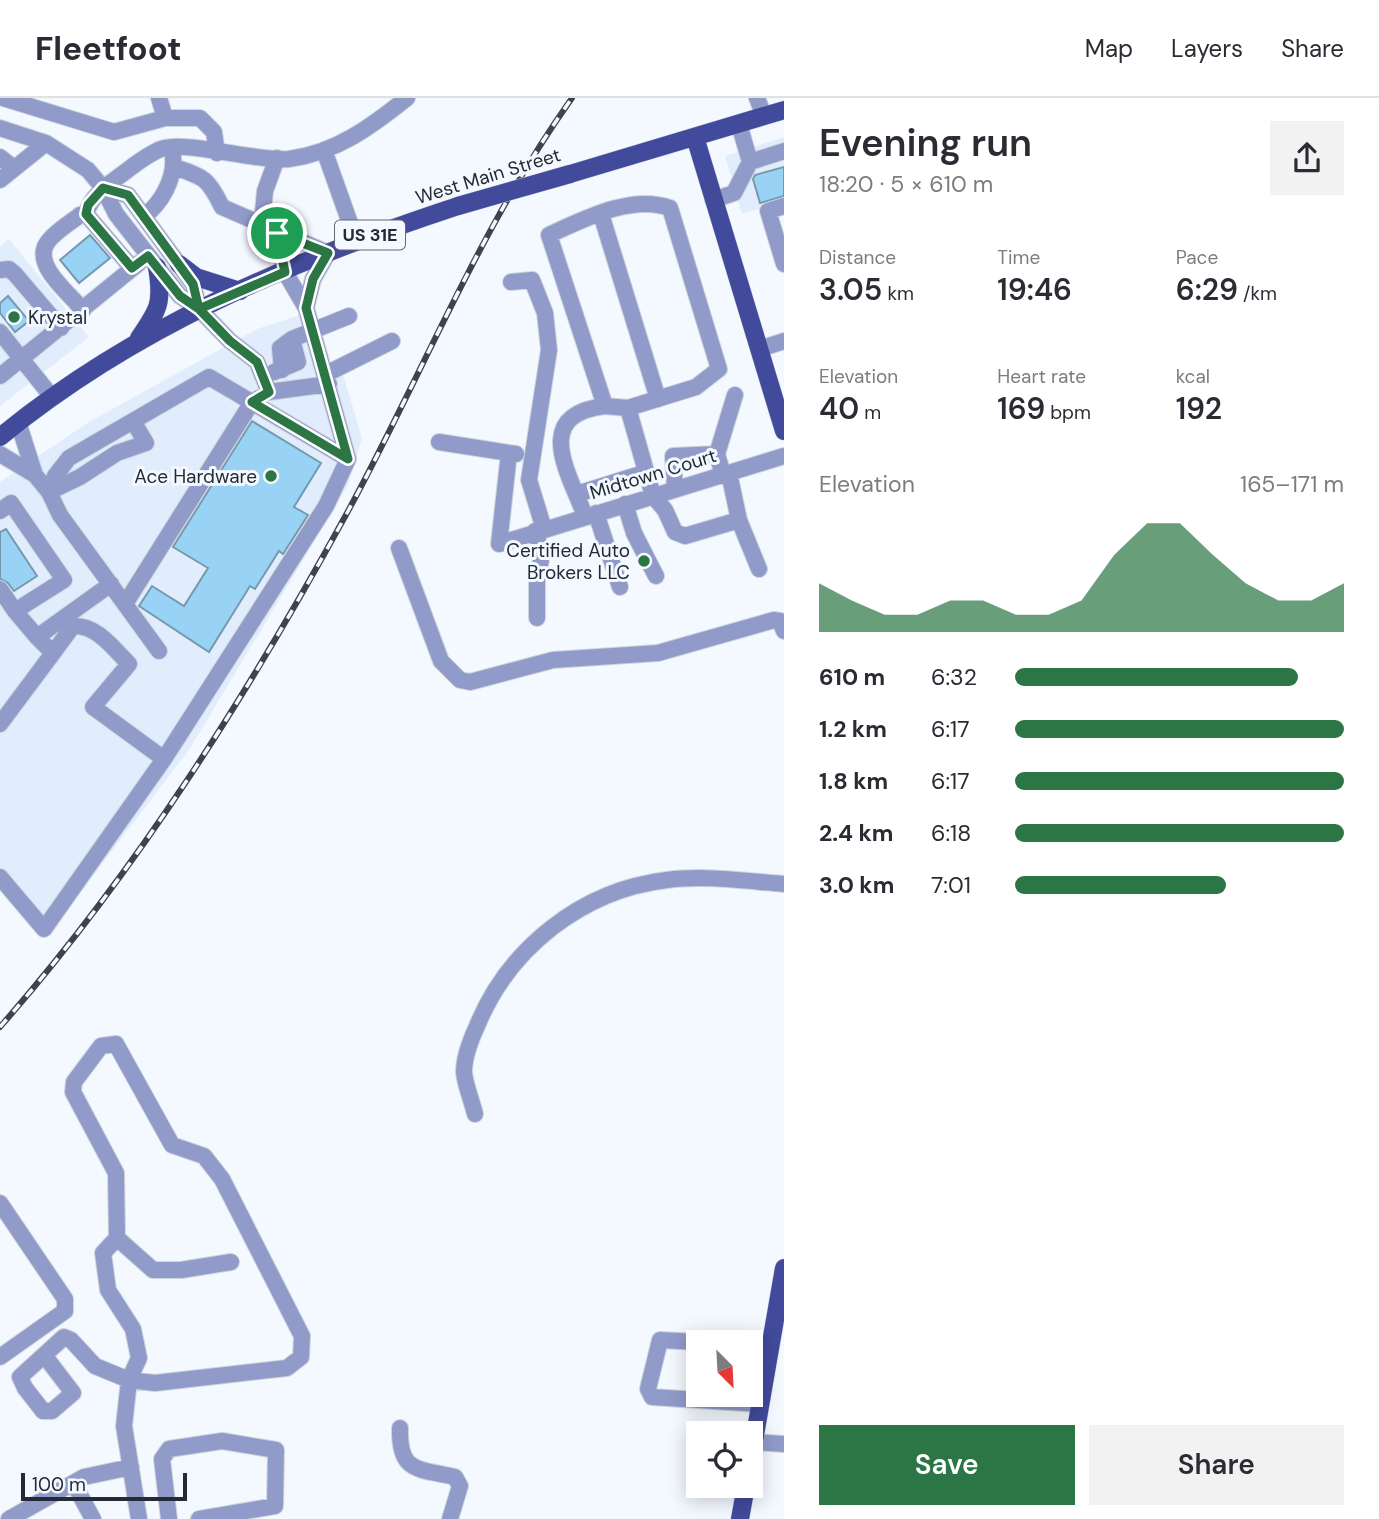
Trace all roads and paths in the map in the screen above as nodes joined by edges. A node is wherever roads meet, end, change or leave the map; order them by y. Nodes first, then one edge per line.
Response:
1 (3, 98) edge
2 (159, 98) edge
3 (407, 98) edge
4 (757, 98) edge
5 (784, 110) edge
6 (764, 116) junction
7 (165, 118) junction
8 (739, 124) junction
9 (0, 128) edge
10 (695, 137) junction
11 (46, 143) junction
12 (172, 148) junction
13 (324, 150) junction
14 (784, 151) edge
15 (217, 153) junction
16 (0, 157) edge
17 (277, 158) junction
18 (750, 162) junction
19 (174, 167) junction
20 (13, 168) junction
21 (0, 180) edge
22 (103, 188) junction
23 (713, 200) junction
24 (784, 206) edge
25 (601, 214) junction
26 (88, 216) junction
27 (144, 216) junction
28 (262, 223) junction
29 (277, 233) junction
30 (356, 240) junction
31 (328, 253) junction
32 (152, 262) junction
33 (179, 264) junction
34 (784, 264) edge
35 (132, 268) junction
36 (3, 272) edge
37 (285, 272) junction
38 (511, 282) dead end
39 (240, 291) junction
40 (306, 308) junction
41 (199, 309) junction
42 (83, 310) junction
43 (349, 316) dead end
44 (0, 324) edge
45 (61, 328) junction
46 (313, 331) junction
47 (0, 332) edge
48 (139, 339) junction
49 (392, 341) dead end
50 (784, 341) edge
51 (759, 349) junction
52 (24, 359) junction
53 (262, 375) junction
54 (0, 376) edge
55 (327, 379) junction
56 (269, 392) junction
57 (735, 396) dead end
58 (52, 397) junction
59 (657, 399) junction
60 (252, 402) junction
61 (605, 407) junction
62 (628, 408) junction
63 (133, 421) junction
64 (18, 422) junction
65 (784, 431) edge
66 (0, 437) edge
67 (439, 442) dead end
68 (117, 453) junction
69 (509, 453) junction
70 (0, 454) edge
71 (717, 454) junction
72 (784, 456) edge
73 (532, 457) junction
74 (348, 459) junction
75 (647, 472) junction
76 (726, 474) junction
77 (35, 475) junction
78 (675, 489) junction
79 (50, 492) junction
80 (577, 494) junction
81 (653, 496) junction
82 (625, 504) junction
83 (0, 511) edge
84 (591, 514) junction
85 (738, 520) junction
86 (539, 530) junction
87 (399, 548) dead end
88 (759, 569) dead end
89 (656, 576) dead end
90 (111, 584) junction
91 (620, 587) dead end
92 (0, 589) edge
93 (125, 604) junction
94 (15, 611) junction
95 (537, 618) dead end
96 (784, 631) edge
97 (37, 637) junction
98 (159, 650) dead end
99 (53, 653) junction
100 (0, 724) edge
101 (164, 759) junction
102 (0, 877) edge
103 (784, 884) edge
104 (475, 1114) dead end
105 (0, 1203) edge
106 (117, 1238) junction
107 (232, 1262) dead end
108 (784, 1268) edge
109 (780, 1319) edge
110 (51, 1321) junction
111 (64, 1337) junction
112 (686, 1341) edge
113 (763, 1347) edge
114 (770, 1347) junction
115 (44, 1355) dead end
116 (0, 1357) edge
117 (129, 1380) junction
118 (763, 1387) edge
119 (686, 1399) edge
120 (400, 1429) dead end
121 (784, 1444) edge
122 (763, 1448) edge
123 (131, 1466) junction
124 (74, 1484) junction
125 (744, 1498) edge
126 (9, 1519) edge
127 (93, 1519) edge
128 (139, 1519) edge
129 (169, 1519) edge
130 (199, 1519) edge
131 (450, 1519) edge
132 (740, 1519) edge

1 - 7 street
2 - 7 street
3 - 13 street
4 - 6 street
5 - 6 main road, West Main Street / US 31E
6 - 8 main road, West Main Street / US 31E
7 - 15 street
8 - 10 main road, West Main Street / US 31E
8 - 18 street
9 - 11 street
10 - 23 main road
10 - 30 main road, West Main Street / US 31E, bridge
11 - 20 street
11 - 22 street
12 - 15 street
12 - 19 street
12 - 22 street
13 - 17 street
13 - 30 street
14 - 18 street
15 - 17 street
16 - 20 street
17 - 28 street
18 - 23 street
19 - 27 street
19 - 28 street
20 - 21 street
22 - 26 street
22 - 27 street
22 - 32 street
23 - 51 main road
24 - 34 street
25 - 59 street
25 - 59 street
25 - 61 street
26 - 35 street
26 - 42 street
27 - 33 street
28 - 29 street
29 - 31 street
29 - 37 street
30 - 31 main road, West Main Street / US 31E
31 - 37 main road, West Main Street / US 31E
31 - 40 street
32 - 35 street
32 - 41 street
32 - 48 main road
33 - 39 main road
33 - 41 street
35 - 42 street
36 - 45 street
37 - 39 main road, West Main Street / US 31E
37 - 40 street
38 - 73 street
39 - 41 main road, West Main Street / US 31E
40 - 46 street
41 - 48 main road, West Main Street / US 31E
41 - 53 street
42 - 45 street
43 - 46 street
44 - 52 street
45 - 52 street
46 - 53 street
46 - 55 street
47 - 52 street
48 - 58 main road, West Main Street / US 31E
49 - 55 street
50 - 51 street
51 - 65 main road
52 - 54 street
52 - 58 street
53 - 56 street
55 - 56 street
55 - 74 street
56 - 60 street
57 - 71 street
58 - 64 main road, West Main Street / US 31E
59 - 62 street
60 - 63 street
60 - 74 street
60 - 93 street
61 - 62 street
61 - 80 street
62 - 75 street
63 - 68 street
63 - 68 street
63 - 79 street
64 - 66 main road, West Main Street / US 31E
64 - 77 street
67 - 69 street
68 - 79 street
69 - 73 street
69 - 86 street, Midtown Court
70 - 77 street
71 - 76 street
71 - 78 street
72 - 76 street, Midtown Court
73 - 86 street
74 - 101 street
75 - 80 street
75 - 81 street
76 - 78 street, Midtown Court
76 - 85 street
77 - 79 street
78 - 81 street, Midtown Court
79 - 90 street
80 - 84 street
81 - 82 street, Midtown Court
81 - 85 street
82 - 84 street, Midtown Court
82 - 89 street
83 - 94 street
84 - 86 street, Midtown Court
84 - 91 street
85 - 88 street
86 - 95 street
87 - 96 street
90 - 93 street
90 - 97 street
92 - 94 street
93 - 98 street
94 - 97 street
97 - 99 street
99 - 100 street
99 - 101 street
101 - 102 street
103 - 104 street
105 - 110 street
106 - 107 street
106 - 117 street
106 - 117 street
108 - 109 main road
109 - 114 main road
110 - 111 street
110 - 116 street
111 - 115 street
111 - 117 street
112 - 119 street
113 - 114 street
114 - 118 main road
117 - 123 street
120 - 131 street
121 - 122 street
123 - 124 street
123 - 128 street
124 - 126 street
124 - 127 street
125 - 132 main road
129 - 130 street

